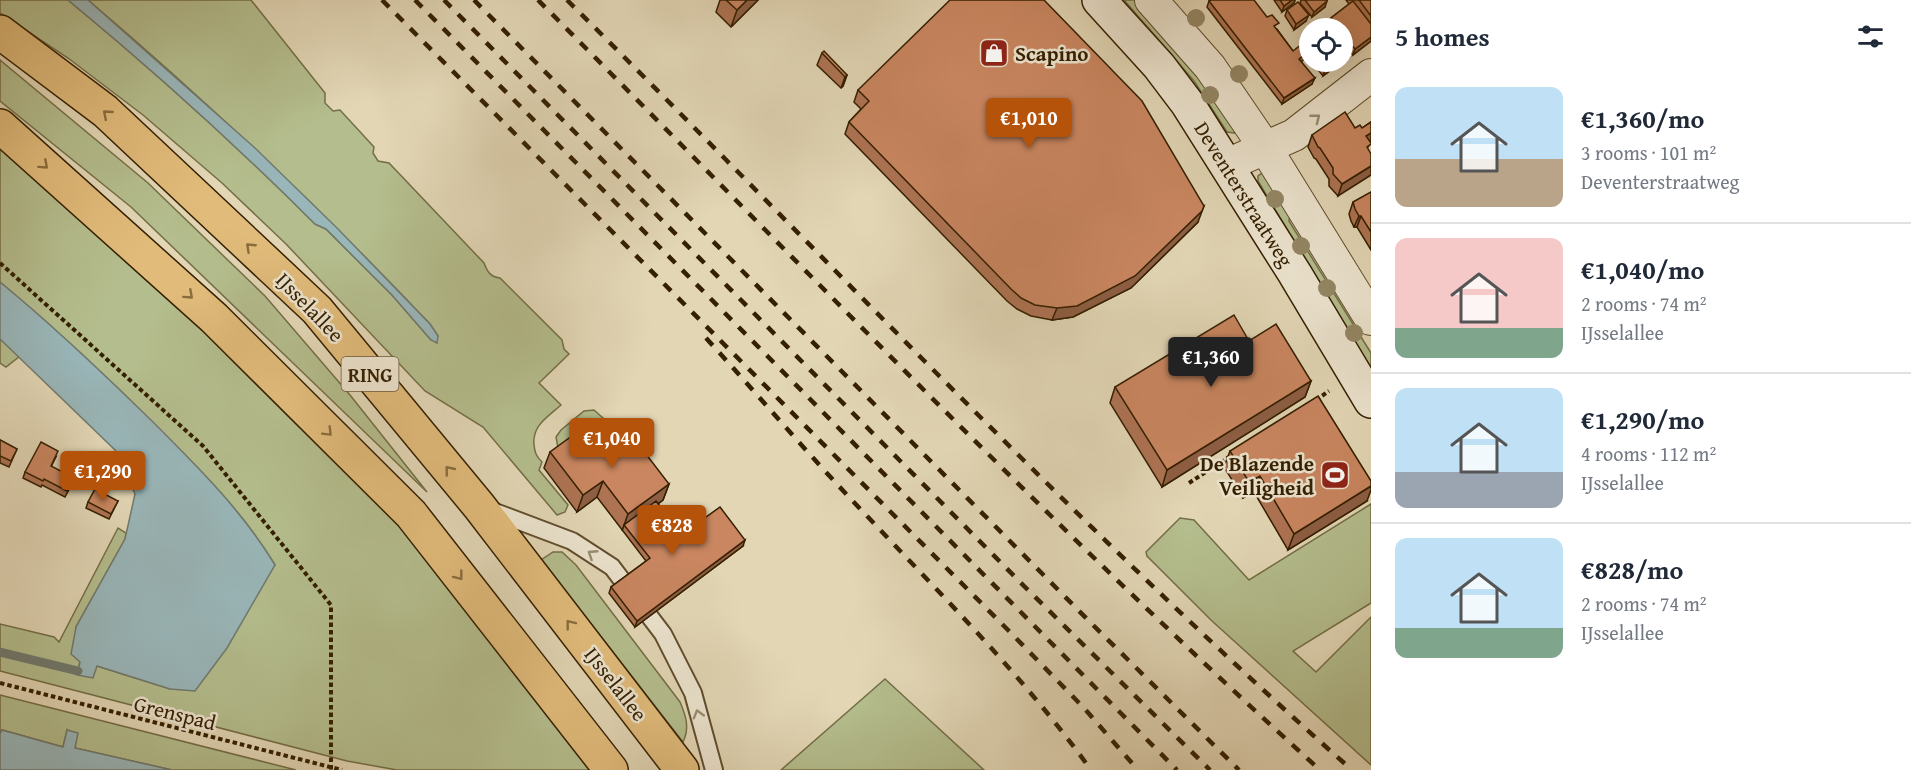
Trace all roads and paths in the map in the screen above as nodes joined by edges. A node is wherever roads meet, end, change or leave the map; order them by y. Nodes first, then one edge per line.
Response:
1 (1099, 0) edge
2 (1151, 0) edge
3 (0, 32) edge
4 (1371, 75) edge
5 (0, 126) edge
6 (1266, 149) junction
7 (1227, 165) junction
8 (0, 264) edge
9 (1371, 319) edge
10 (1363, 387) edge
11 (1306, 406) edge
12 (1238, 451) edge
13 (1189, 483) dead end
14 (478, 506) junction
15 (0, 683) edge
16 (331, 769) edge
17 (342, 770) edge
18 (611, 770) edge
19 (682, 770) edge
20 (714, 770) edge

1 - 7 street, Deventerstraatweg
2 - 6 street, Deventerstraatweg
14 -> 3 main road, IJsselallee / RING
6 -> 4 street
5 -> 18 main road
6 - 7 street
6 - 9 street, Deventerstraatweg
7 - 10 street, Deventerstraatweg
8 - 16 path
10 - 11 path
12 - 13 path
19 -> 14 main road, IJsselallee / RING
20 -> 14 lane
15 - 16 path, Grenspad
16 - 17 path, Grenspad

